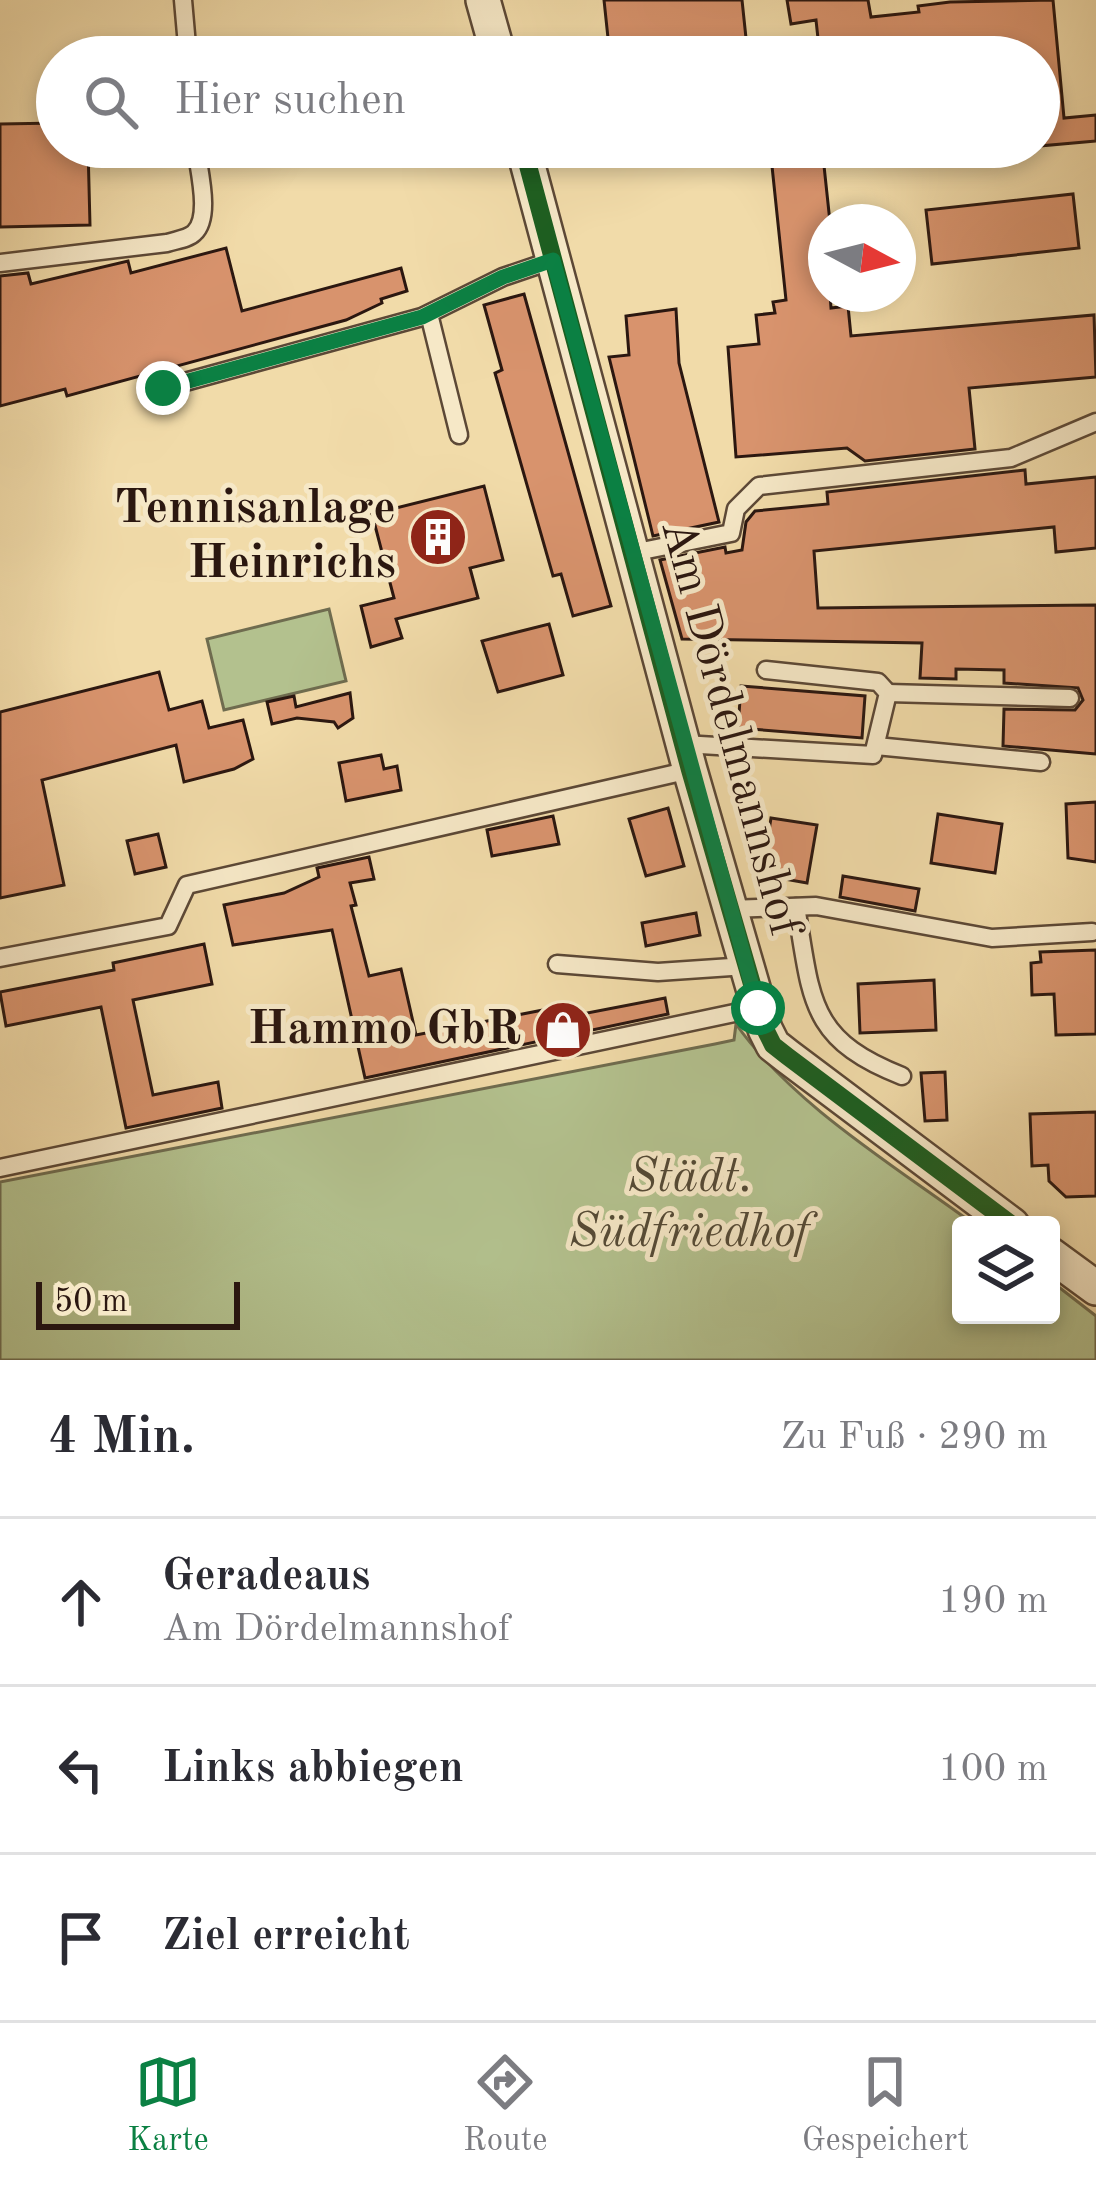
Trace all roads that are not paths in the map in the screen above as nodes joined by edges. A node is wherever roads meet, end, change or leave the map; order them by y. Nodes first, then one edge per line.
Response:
1 (183, 0) edge
2 (483, 0) edge
3 (186, 36) edge
4 (493, 36) edge
5 (198, 168) edge
6 (529, 168) edge
7 (553, 260) junction
8 (0, 263) edge
9 (429, 314) junction
10 (163, 388) dead end
11 (1096, 422) edge
12 (459, 435) dead end
13 (632, 553) junction
14 (766, 670) dead end
15 (888, 693) junction
16 (1070, 698) dead end
17 (876, 746) junction
18 (687, 757) junction
19 (1041, 762) dead end
20 (796, 907) junction
21 (730, 908) junction
22 (1092, 932) dead end
23 (0, 958) edge
24 (557, 964) dead end
25 (746, 966) junction
26 (758, 1008) junction
27 (902, 1076) dead end
28 (0, 1168) edge
29 (1000, 1216) edge
30 (1060, 1262) edge
31 (1096, 1288) edge

1 - 3 lane
2 - 4 street
5 - 8 lane
6 - 7 street, Am Dördelmannshof
7 - 9 lane
7 - 13 street, Am Dördelmannshof
9 - 10 lane
9 - 12 lane
11 - 13 lane
13 - 18 street, Am Dördelmannshof
14 - 15 lane
15 - 16 lane
15 - 17 lane
17 - 18 lane
17 - 19 lane
18 - 21 street, Am Dördelmannshof
18 - 23 lane
20 - 21 lane
20 - 22 lane
20 - 27 lane
21 - 25 street, Am Dördelmannshof
24 - 25 lane
25 - 26 street, Am Dördelmannshof
26 - 28 lane
26 - 29 street, Am Dördelmannshof
30 - 31 street

